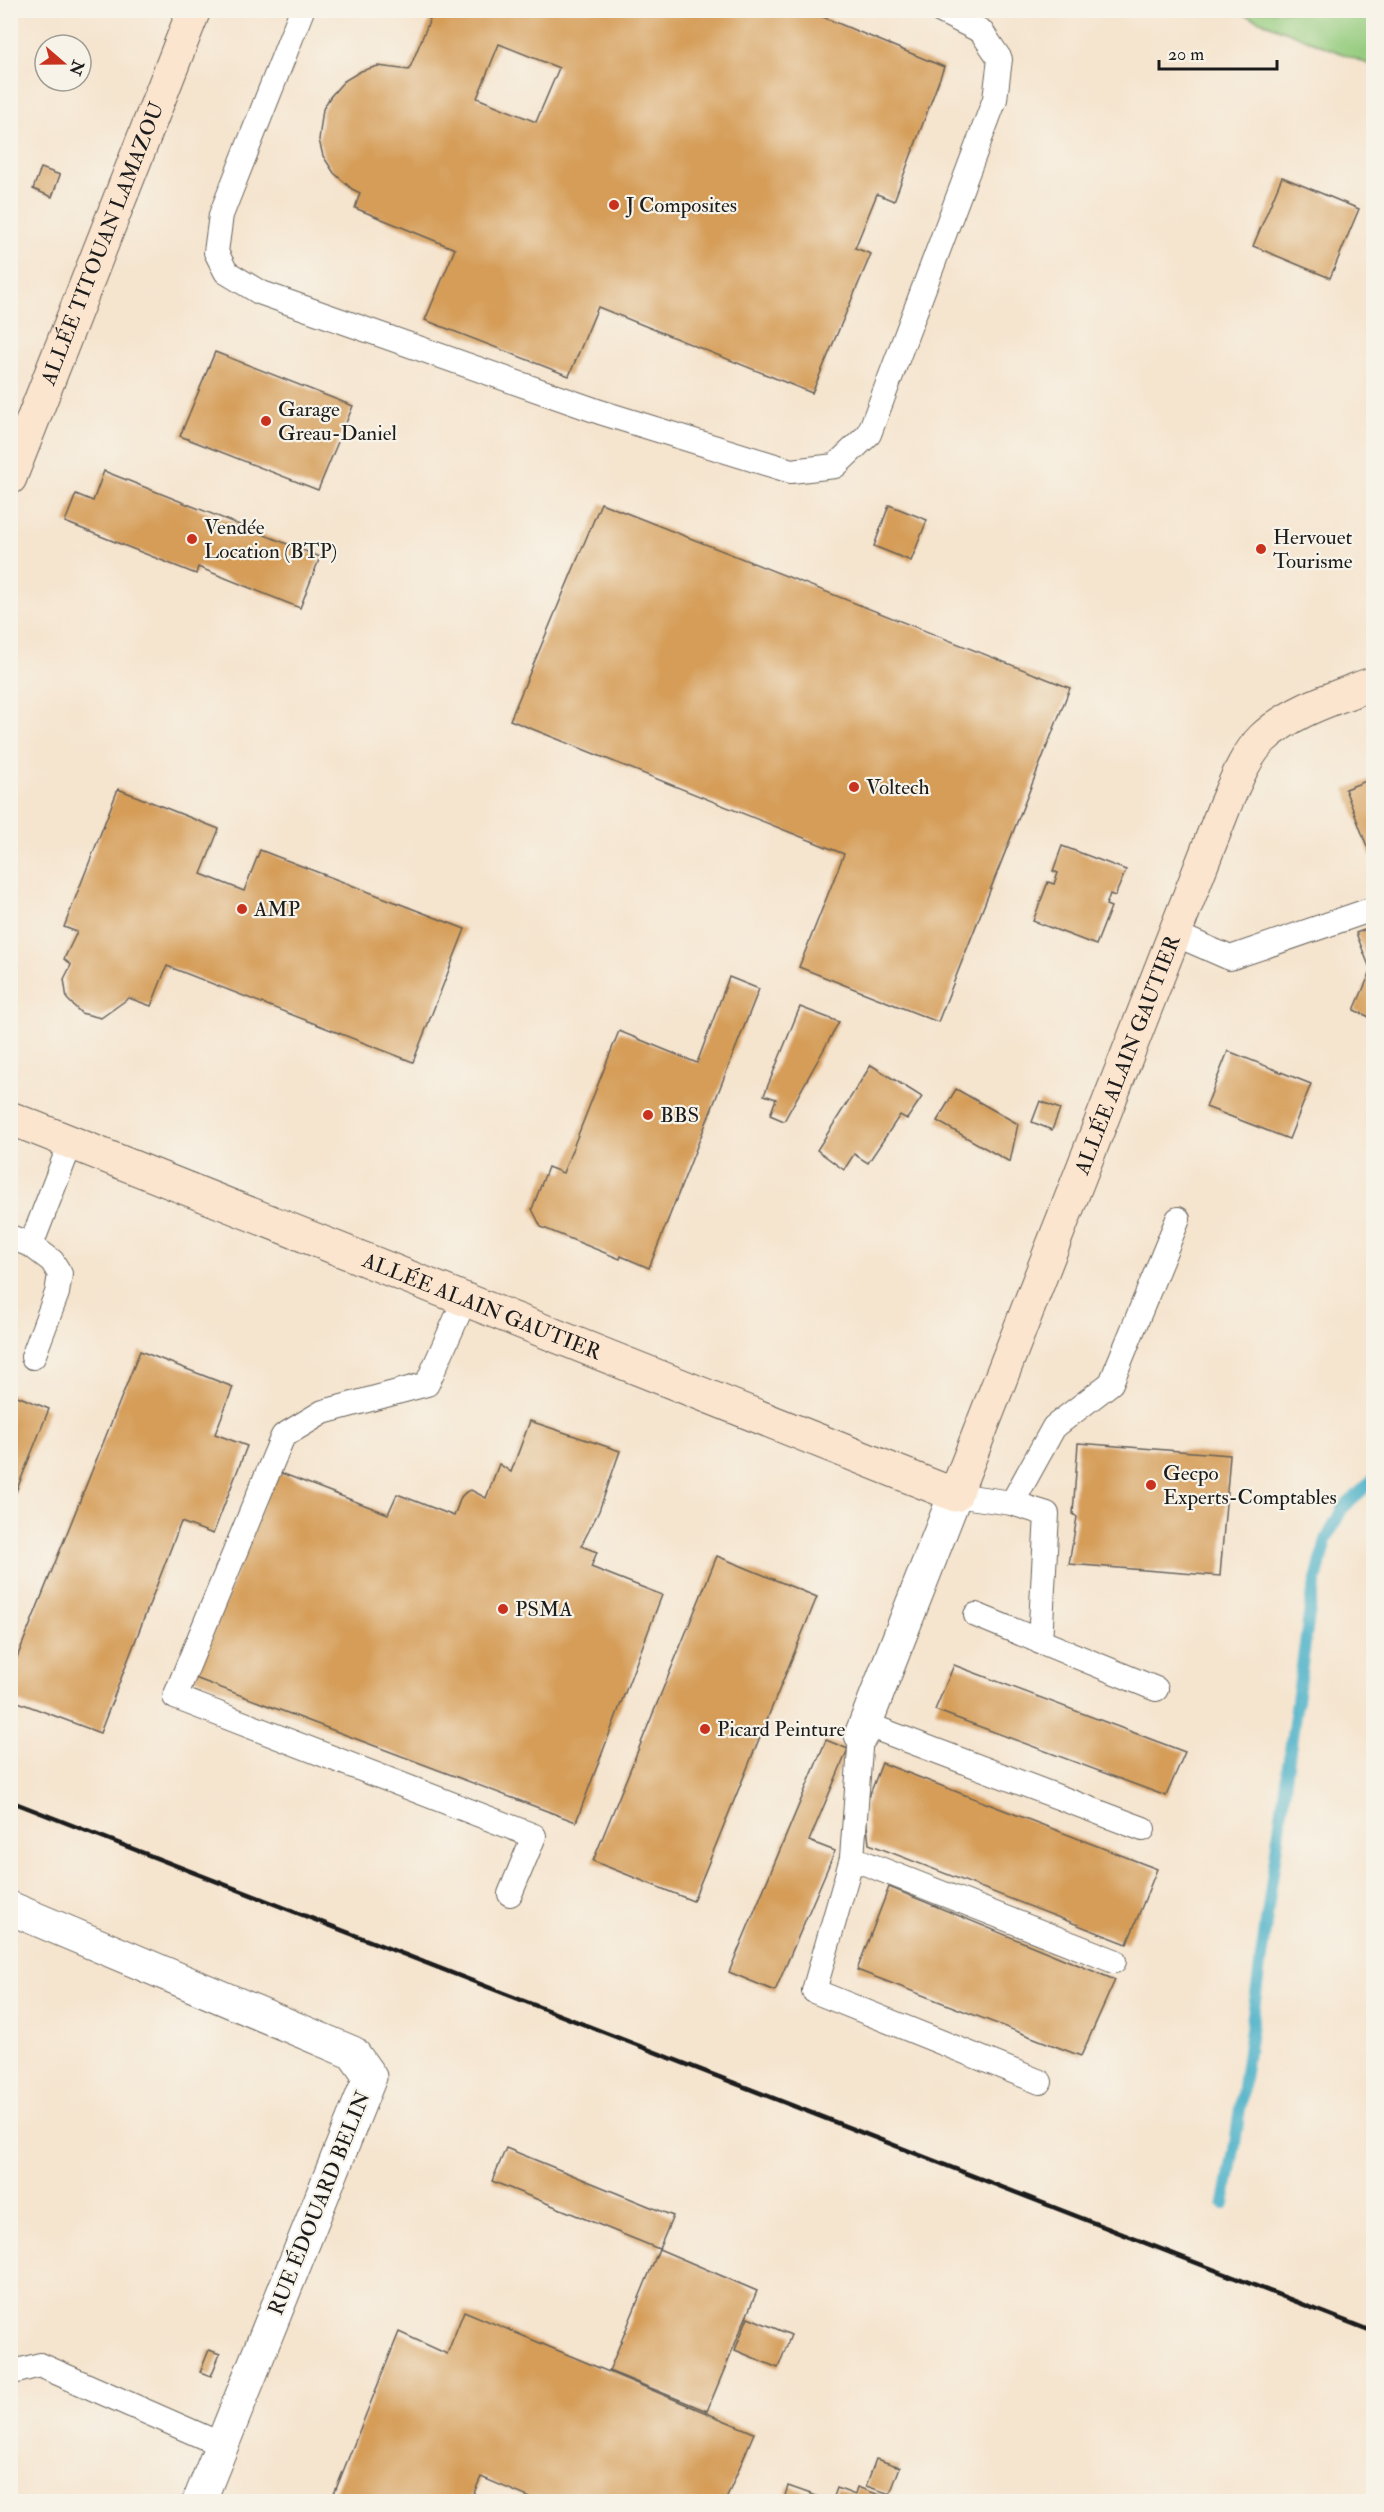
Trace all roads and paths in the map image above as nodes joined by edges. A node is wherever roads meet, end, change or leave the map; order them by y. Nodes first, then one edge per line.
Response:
1 (194, 10) edge
2 (302, 10) edge
3 (939, 10) edge
4 (10, 478) edge
5 (1374, 682) edge
6 (1367, 911) dead end
7 (1175, 934) junction
8 (10, 1118) edge
9 (71, 1142) junction
10 (1178, 1219) dead end
11 (21, 1241) edge
12 (465, 1299) junction
13 (33, 1357) dead end
14 (955, 1495) junction
15 (1012, 1503) junction
16 (976, 1615) dead end
17 (1040, 1642) junction
18 (1156, 1689) dead end
19 (863, 1730) junction
20 (1143, 1829) dead end
21 (852, 1858) junction
22 (510, 1894) dead end
23 (10, 1908) edge
24 (1114, 1961) dead end
25 (1040, 2082) dead end
26 (10, 2373) edge
27 (222, 2445) junction
28 (199, 2502) edge

1 - 4 street, ALLÉE TITOUAN LAMAZOU
2 - 3 lane
5 - 7 street, ALLÉE ALAIN GAUTIER
6 - 7 lane
7 - 14 street, ALLÉE ALAIN GAUTIER
8 - 9 street, ALLÉE ALAIN GAUTIER
9 - 11 lane
9 - 12 street, ALLÉE ALAIN GAUTIER
10 - 15 lane
11 - 13 lane
12 - 14 street, ALLÉE ALAIN GAUTIER
12 - 22 lane
14 - 15 lane
14 - 19 street, ALLÉE ALAIN GAUTIER
15 - 17 lane
16 - 17 lane
17 - 18 lane
19 - 20 lane
19 - 21 lane
21 - 24 lane
21 - 25 lane
23 - 27 street, RUE ÉDOUARD BELIN
26 - 27 lane
27 - 28 street, RUE ÉDOUARD BELIN

